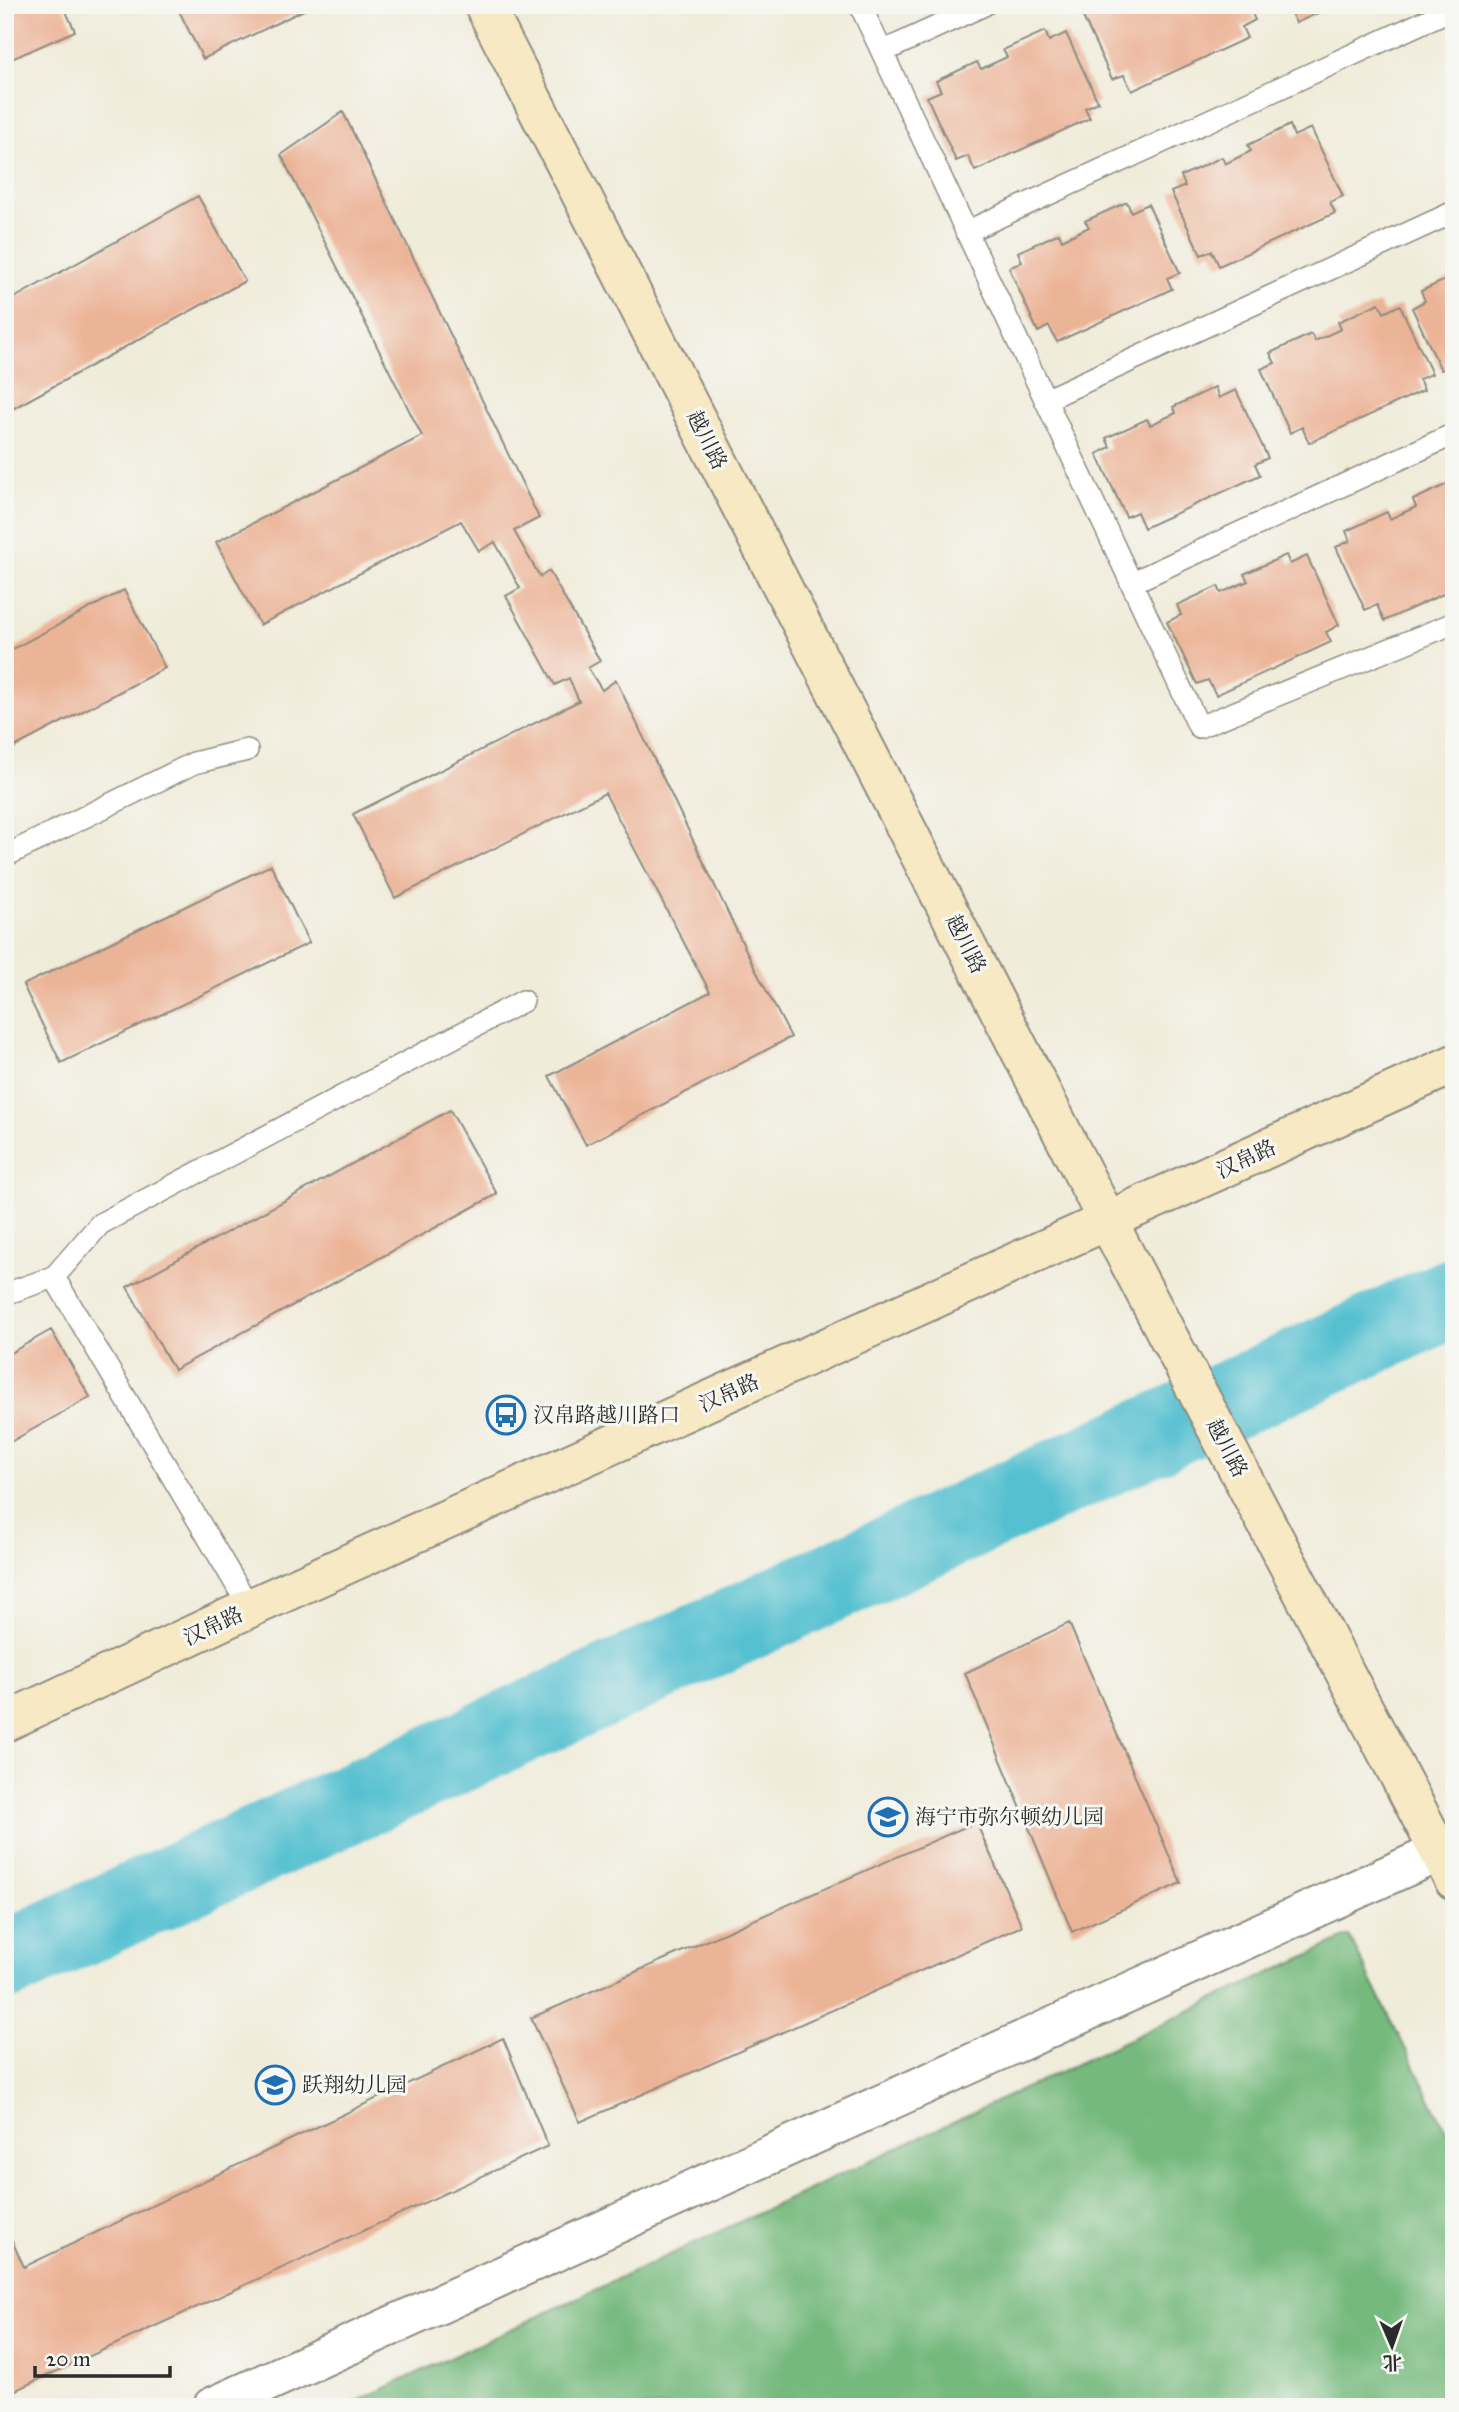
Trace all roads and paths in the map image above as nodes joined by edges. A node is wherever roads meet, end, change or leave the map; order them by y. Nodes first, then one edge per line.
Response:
1 (484, 5) edge
2 (860, 5) edge
3 (984, 5) edge
4 (1454, 8) edge
5 (882, 52) junction
6 (1454, 212) edge
7 (967, 232) junction
8 (1045, 400) junction
9 (1454, 434) edge
10 (1131, 583) junction
11 (1454, 623) edge
12 (247, 750) dead end
13 (5, 856) edge
14 (523, 1002) dead end
15 (1454, 1064) edge
16 (1108, 1222) junction
17 (54, 1277) junction
18 (5, 1294) edge
19 (250, 1608) junction
20 (5, 1722) edge
21 (1446, 1866) edge
22 (212, 2407) edge

1 - 16 street, 越川路
2 - 5 lane
3 - 5 lane
4 - 7 lane
5 - 7 lane
6 - 8 lane
7 - 8 lane
8 - 10 lane
9 - 10 lane
10 - 11 lane
12 - 13 lane
14 - 17 lane
15 - 16 street, 汉帛路
16 - 19 street, 汉帛路
16 - 21 street, 越川路
17 - 18 lane
17 - 19 lane
19 - 20 street, 汉帛路
21 - 22 street

